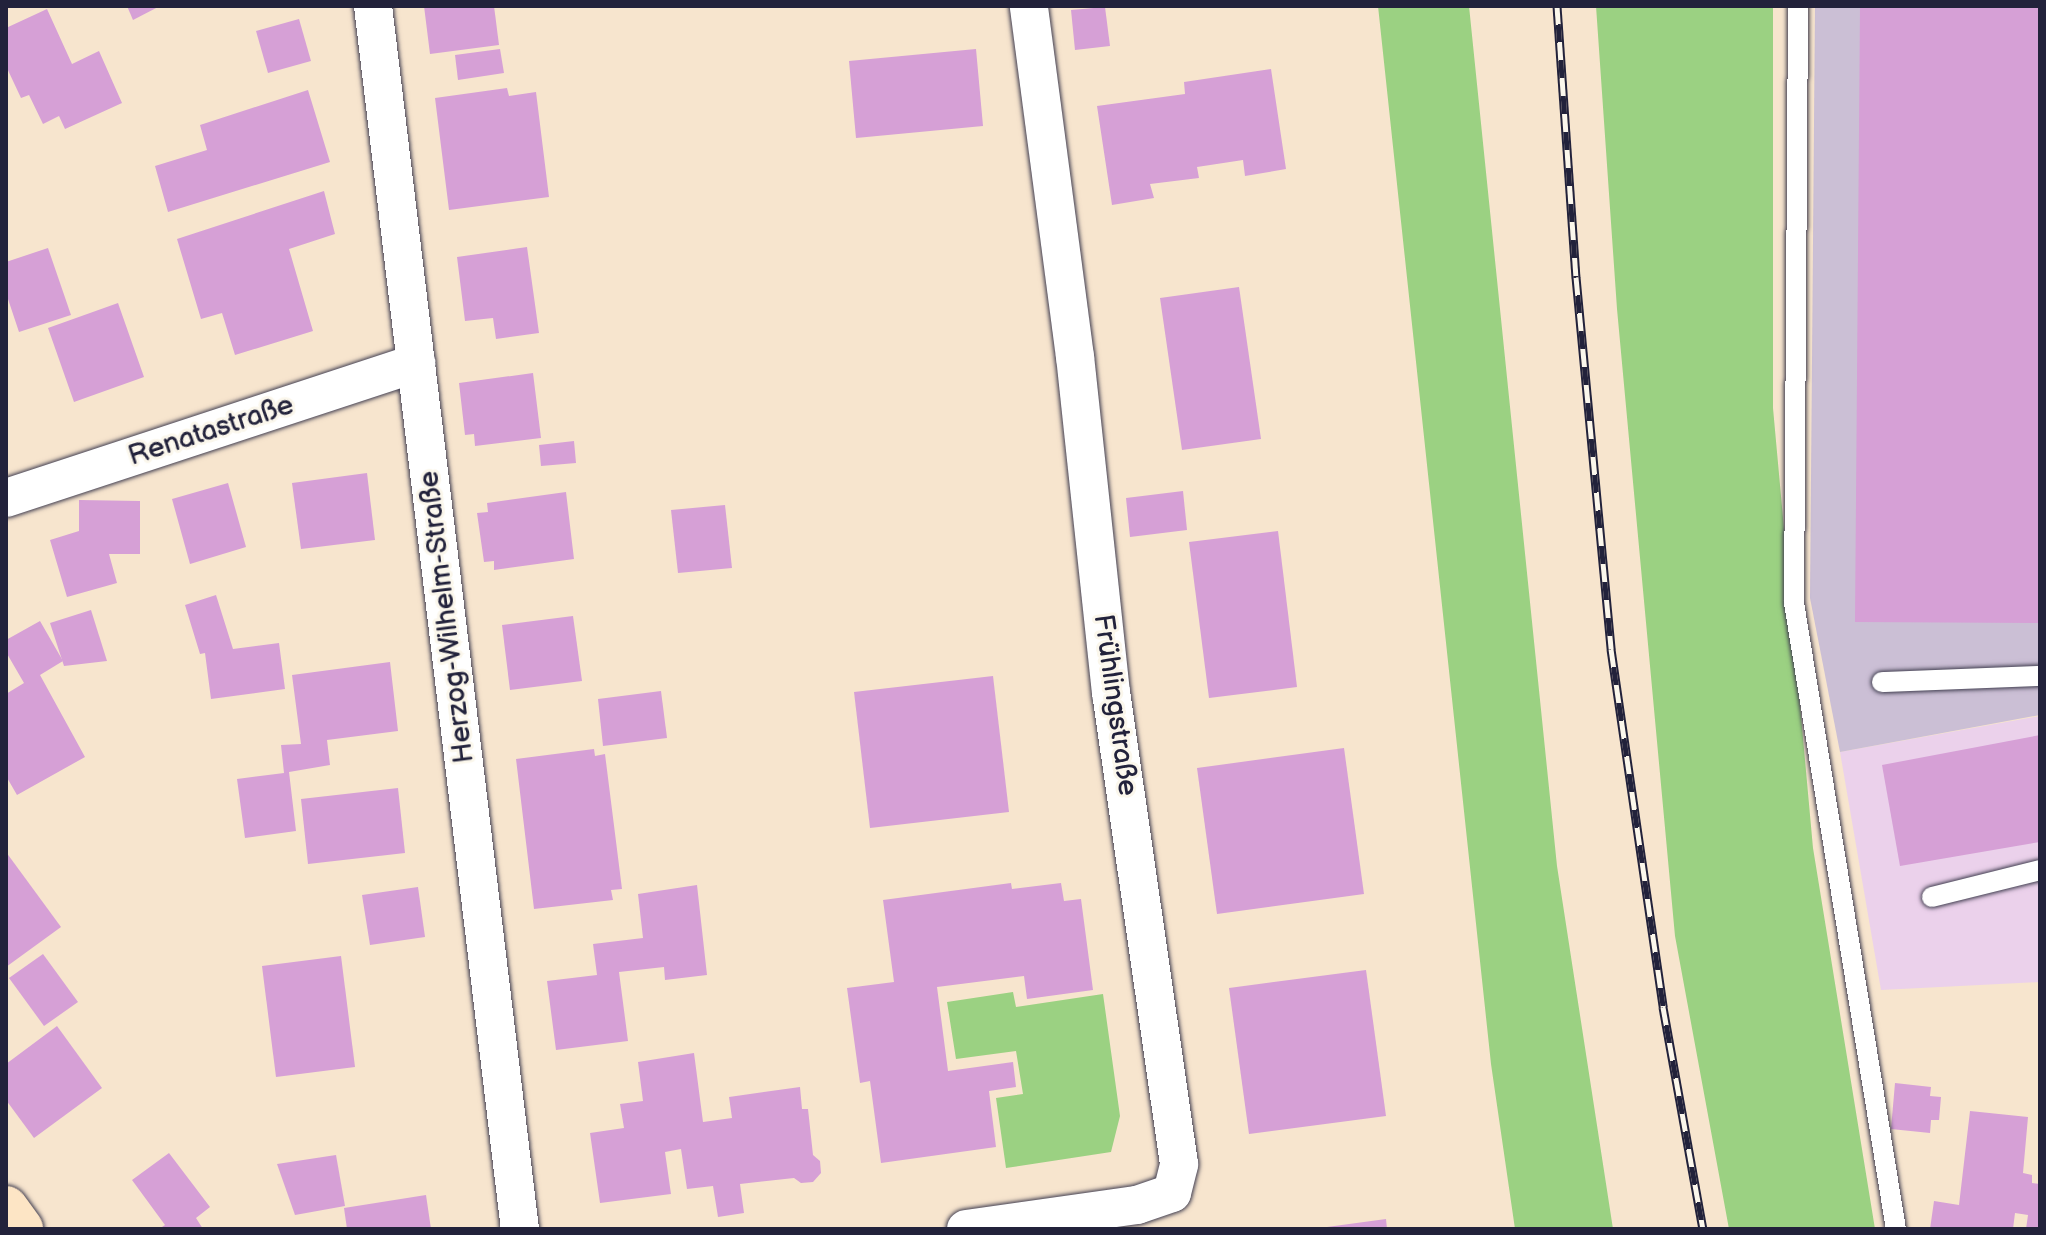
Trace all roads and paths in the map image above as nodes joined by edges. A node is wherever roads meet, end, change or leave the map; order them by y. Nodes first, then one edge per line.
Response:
1 (373, 6) edge
2 (1029, 6) edge
3 (1798, 6) edge
4 (416, 363) junction
5 (6, 498) edge
6 (2040, 676) edge
7 (1882, 682) dead end
8 (2040, 870) edge
9 (1932, 897) dead end
10 (6, 1208) edge
11 (21, 1229) edge
12 (520, 1229) edge
13 (966, 1229) edge
14 (1896, 1229) edge

1 - 4 street, Herzog-Wilhelm-Straße
2 - 13 street, Frühlingstraße
3 - 14 lane
4 - 5 street, Renatastraße
4 - 12 street, Herzog-Wilhelm-Straße
6 - 7 lane
8 - 9 lane
10 - 11 street

